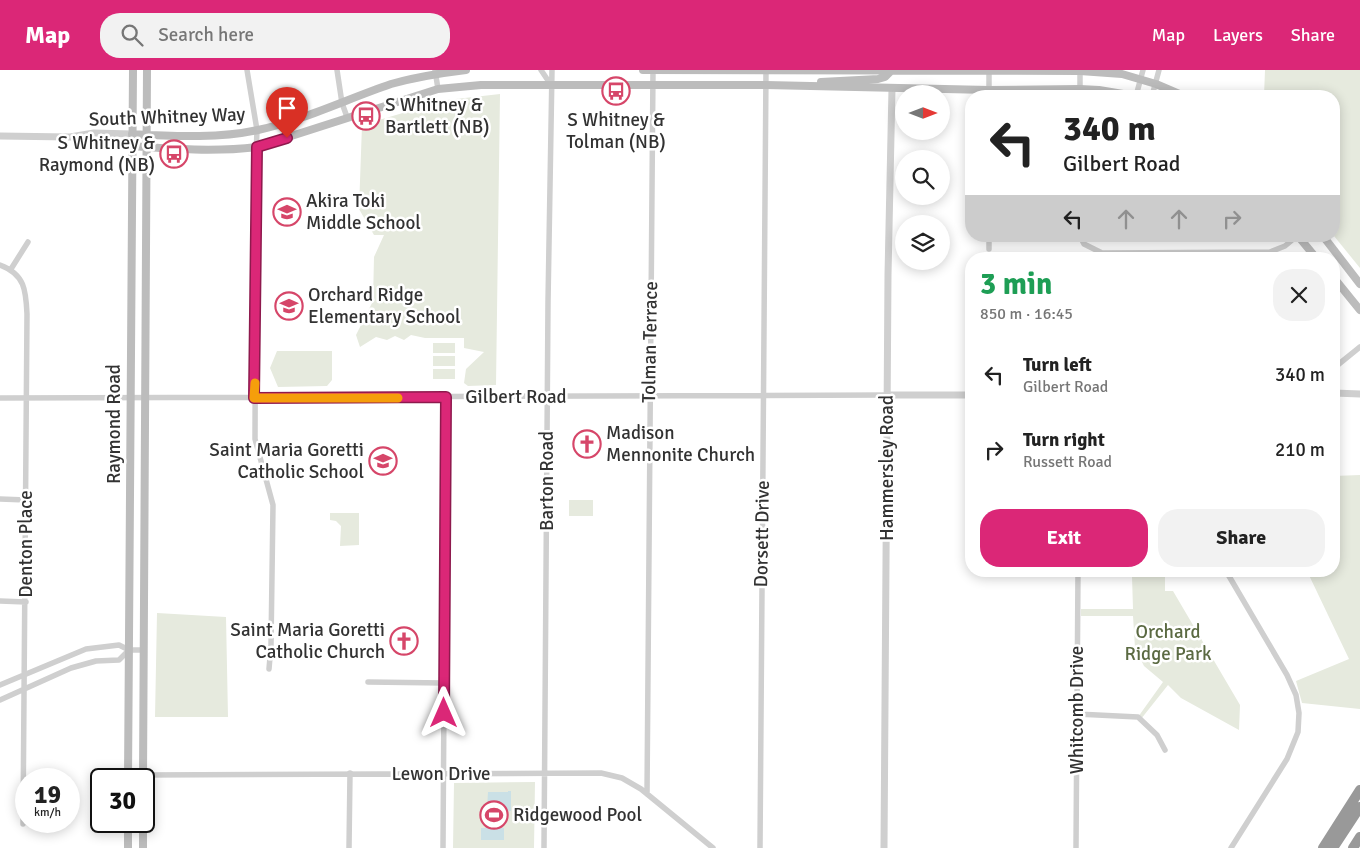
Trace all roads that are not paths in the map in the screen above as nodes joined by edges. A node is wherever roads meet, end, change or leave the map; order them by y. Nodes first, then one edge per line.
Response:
1 (133, 70) edge
2 (147, 70) edge
3 (247, 70) edge
4 (337, 70) edge
5 (466, 70) edge
6 (541, 70) edge
7 (552, 70) edge
8 (643, 70) edge
9 (653, 70) edge
10 (766, 70) edge
11 (989, 70) edge
12 (1143, 70) edge
13 (1159, 70) edge
14 (891, 71) edge
15 (1080, 71) edge
16 (435, 72) edge
17 (1141, 79) junction
18 (1156, 84) junction
19 (551, 85) junction
20 (653, 85) junction
21 (766, 85) junction
22 (803, 86) junction
23 (892, 88) junction
24 (438, 89) junction
25 (989, 90) edge
26 (1080, 90) edge
27 (1138, 90) edge
28 (1154, 90) edge
29 (1170, 90) edge
30 (965, 92) edge
31 (342, 103) junction
32 (347, 117) junction
33 (258, 130) junction
34 (132, 134) junction
35 (147, 135) junction
36 (0, 136) edge
37 (70, 137) junction
38 (132, 146) junction
39 (147, 147) junction
40 (257, 147) junction
41 (28, 242) dead end
42 (989, 242) edge
43 (1083, 242) edge
44 (1291, 242) edge
45 (1303, 242) edge
46 (1328, 242) edge
47 (989, 249) dead end
48 (1102, 252) edge
49 (1270, 252) edge
50 (1311, 252) edge
51 (1335, 252) edge
52 (1340, 258) edge
53 (0, 265) edge
54 (11, 269) junction
55 (1360, 284) edge
56 (1340, 285) edge
57 (1360, 310) edge
58 (1360, 347) edge
59 (1340, 363) edge
60 (1340, 394) edge
61 (1360, 394) edge
62 (887, 395) junction
63 (965, 395) edge
64 (650, 396) junction
65 (763, 396) junction
66 (130, 397) junction
67 (446, 397) junction
68 (547, 397) junction
69 (0, 398) edge
70 (26, 398) junction
71 (146, 398) junction
72 (254, 398) junction
73 (0, 499) edge
74 (26, 500) junction
75 (1078, 577) edge
76 (1230, 577) edge
77 (0, 601) edge
78 (26, 602) junction
79 (129, 650) junction
80 (144, 650) junction
81 (269, 669) dead end
82 (24, 674) junction
83 (368, 682) dead end
84 (444, 683) junction
85 (0, 685) edge
86 (24, 690) junction
87 (0, 700) edge
88 (1077, 714) junction
89 (1165, 750) dead end
90 (23, 768) edge
91 (128, 768) edge
92 (144, 768) edge
93 (545, 773) junction
94 (350, 774) junction
95 (444, 774) junction
96 (155, 777) edge
97 (1360, 790) edge
98 (647, 794) junction
99 (1360, 807) edge
100 (128, 833) edge
101 (143, 833) edge
102 (1360, 837) edge
103 (128, 848) edge
104 (143, 848) edge
105 (349, 848) edge
106 (443, 848) edge
107 (544, 848) edge
108 (713, 848) edge
109 (760, 848) edge
110 (884, 848) edge
111 (1076, 848) edge
112 (1231, 848) edge
113 (1324, 848) edge
114 (1333, 848) edge
115 (1353, 848) edge

1 - 34 main road, Raymond Road
2 - 35 main road, Raymond Road
3 - 33 street
4 - 31 street
5 - 16 main road, South Whitney Way
6 - 19 street
7 - 19 street, Barton Road
8 - 9 main road
9 - 10 main road
9 - 20 street, Tolman Terrace
10 - 14 main road
10 - 21 street, Dorsett Drive
11 - 14 main road
11 - 15 main road
11 - 25 street
12 - 17 street
13 - 18 street
14 - 22 main road
15 - 17 main road
15 - 26 street
16 - 24 street
16 - 31 main road, South Whitney Way
17 - 18 main road
17 - 27 street
18 - 28 street
18 - 29 main road
19 - 20 main road, South Whitney Way
19 - 24 main road, South Whitney Way
19 - 68 street, Barton Road
20 - 21 main road, South Whitney Way
20 - 64 street, Tolman Terrace
21 - 22 main road, South Whitney Way
21 - 65 street, Dorsett Drive
22 - 23 main road, South Whitney Way
23 - 30 main road, South Whitney Way
23 - 62 street, Hammersley Road
24 - 32 main road, South Whitney Way
31 - 32 street
31 - 33 main road, South Whitney Way
32 - 40 main road, South Whitney Way
33 - 35 main road, South Whitney Way
33 - 40 street
34 - 35 main road, South Whitney Way
34 - 37 street, South Whitney Way
34 - 38 main road, Raymond Road
35 - 39 main road, Raymond Road
36 - 37 street, South Whitney Way
37 - 38 street, South Whitney Way
38 - 39 main road, South Whitney Way
38 - 66 main road, Raymond Road
39 - 40 main road, South Whitney Way
39 - 71 main road, Raymond Road
40 - 72 street
41 - 54 street
42 - 47 street
43 - 48 street
44 - 49 street
45 - 50 main road
46 - 51 main road
52 - 55 main road
53 - 54 street
54 - 70 street, Denton Place
56 - 57 main road
58 - 59 street
60 - 61 street
62 - 63 street, Gilbert Road
62 - 65 street, Gilbert Road
62 - 110 street, Hammersley Road
64 - 65 street, Gilbert Road
64 - 68 street, Gilbert Road
64 - 98 street, Tolman Terrace
65 - 109 street, Dorsett Drive
66 - 70 street, Gilbert Road
66 - 71 street, Gilbert Road
66 - 79 main road, Raymond Road
67 - 68 street, Gilbert Road
67 - 72 street, Gilbert Road
67 - 84 street
68 - 93 street, Barton Road
69 - 70 street, Gilbert Road
70 - 74 street, Denton Place
71 - 72 street, Gilbert Road
71 - 80 main road, Raymond Road
72 - 81 street
73 - 74 street
74 - 78 street, Denton Place
75 - 88 street, Whitcomb Drive
76 - 112 street
77 - 78 street
78 - 82 street, Denton Place
79 - 80 street
79 - 82 street
79 - 86 street
79 - 91 main road, Raymond Road
80 - 92 main road, Raymond Road
82 - 85 street
82 - 86 street, Denton Place
83 - 84 street
84 - 95 street
86 - 87 street
86 - 90 street, Denton Place
88 - 89 street
88 - 111 street, Whitcomb Drive
93 - 95 street, Lewon Drive
93 - 98 street, Lewon Drive
93 - 107 street, Barton Road
94 - 95 street, Lewon Drive
94 - 96 street, Lewon Drive
94 - 105 street
95 - 106 street
97 - 113 highway
98 - 108 street, Lewon Drive
99 - 114 highway
100 - 103 main road
101 - 104 main road
102 - 115 highway

